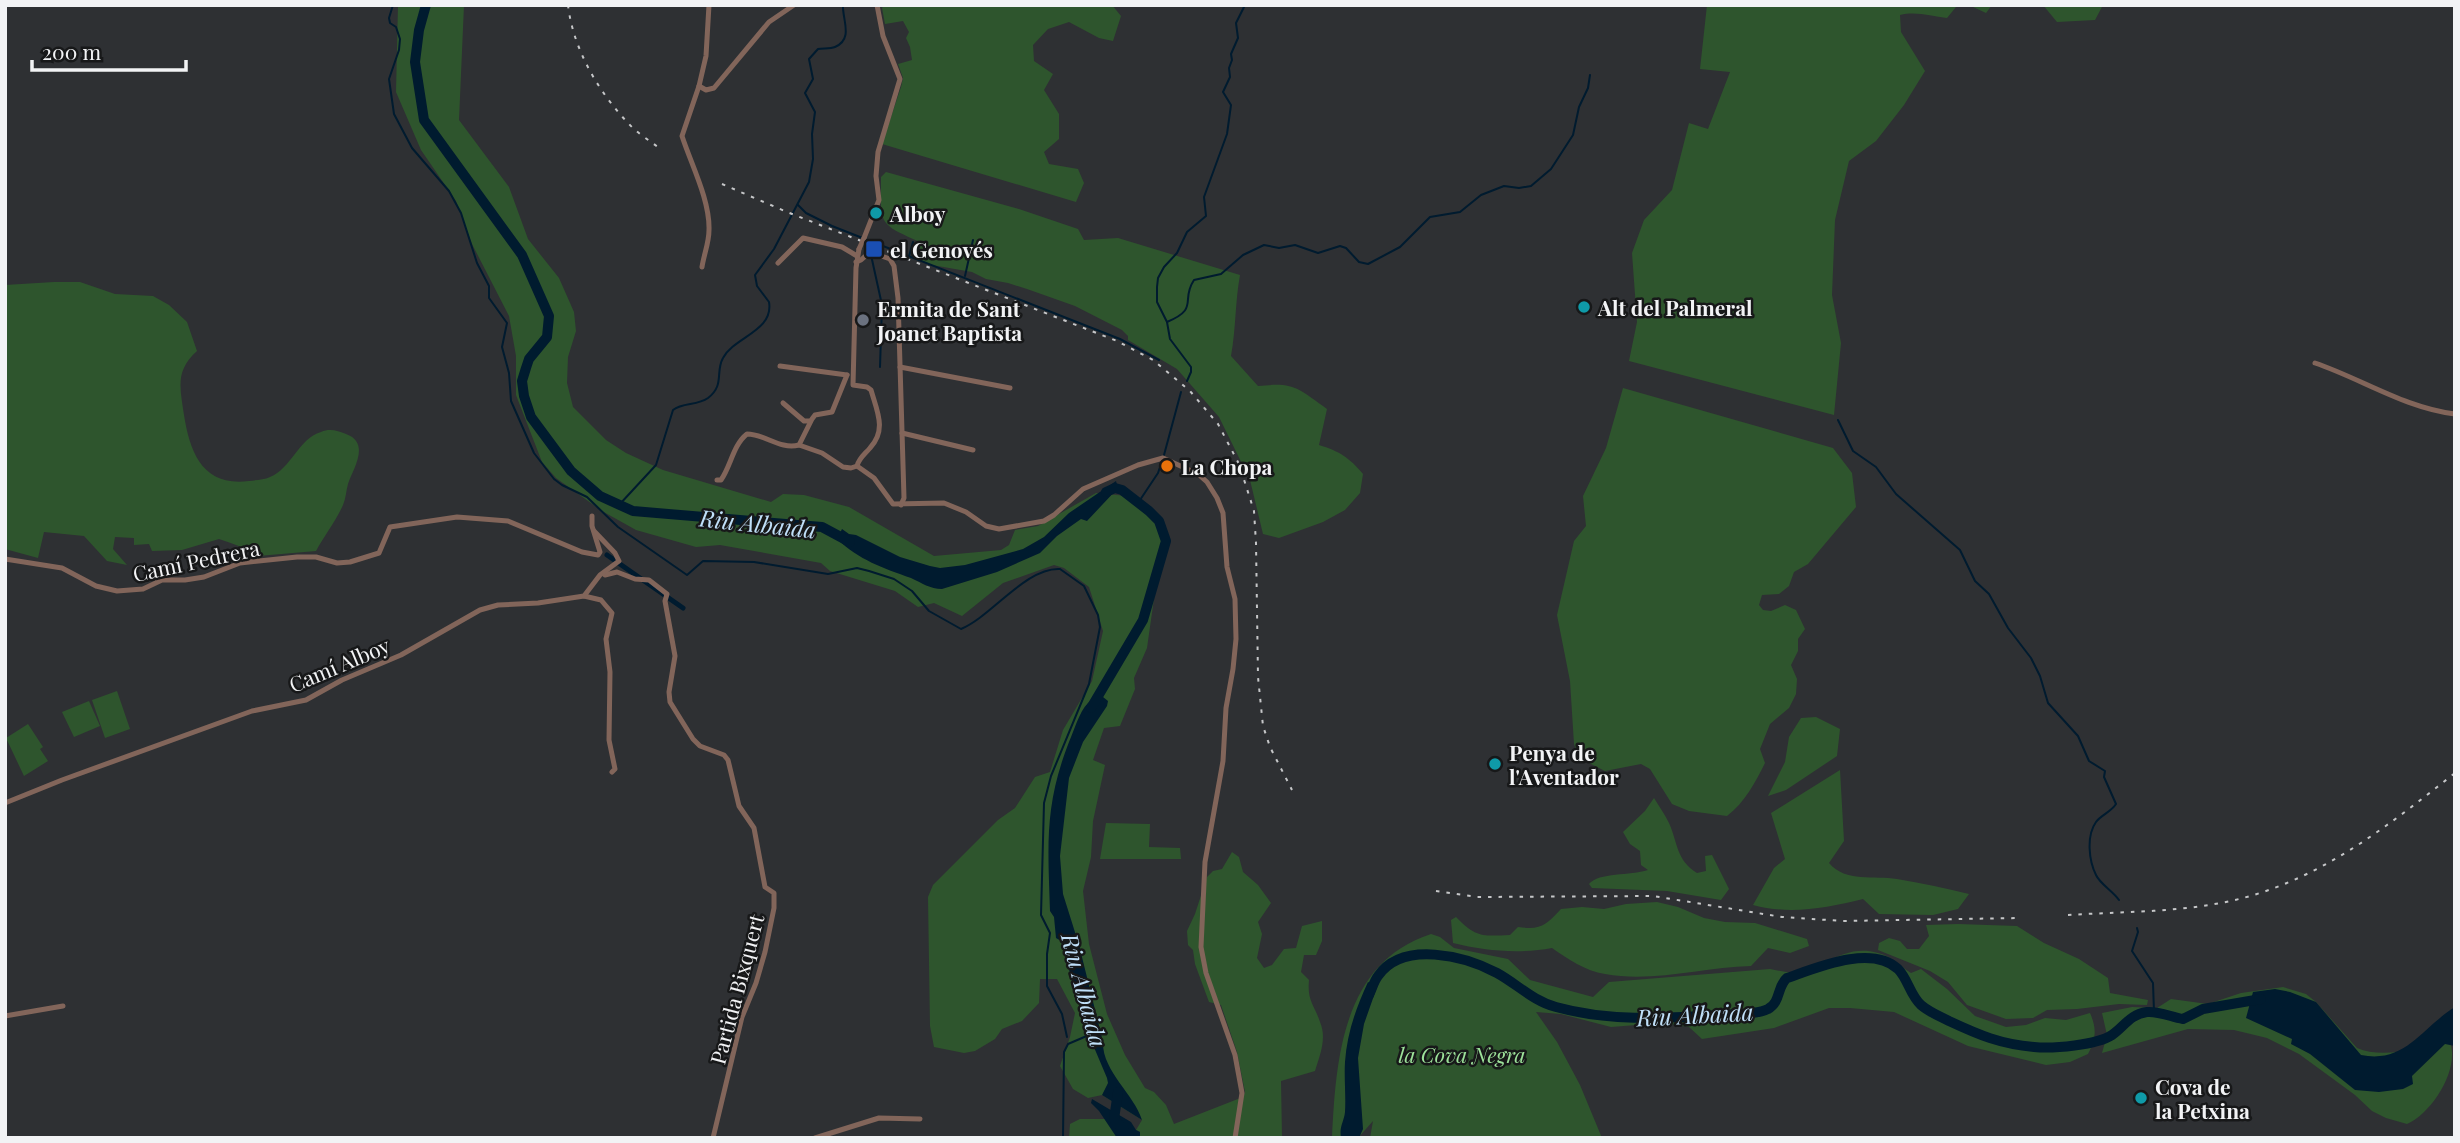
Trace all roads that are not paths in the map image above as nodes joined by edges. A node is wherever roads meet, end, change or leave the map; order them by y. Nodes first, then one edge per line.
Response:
1 (709, 5) edge
2 (794, 5) edge
3 (877, 5) edge
4 (699, 86) junction
5 (857, 256) junction
6 (778, 263) dead end
7 (702, 267) dead end
8 (2315, 363) dead end
9 (780, 366) dead end
10 (900, 367) junction
11 (850, 375) junction
12 (1010, 388) dead end
13 (783, 403) dead end
14 (2455, 414) edge
15 (810, 421) junction
16 (902, 433) junction
17 (799, 445) junction
18 (973, 450) dead end
19 (858, 466) junction
20 (717, 481) dead end
21 (901, 505) junction
22 (592, 516) dead end
23 (594, 531) junction
24 (5, 559) edge
25 (596, 580) junction
26 (584, 596) junction
27 (612, 772) dead end
28 (5, 803) edge
29 (63, 1006) dead end
30 (5, 1016) edge
31 (920, 1119) dead end
32 (713, 1138) edge
33 (815, 1138) edge
34 (1235, 1138) edge

1 - 4 street
2 - 4 street
3 - 5 street, bridge
4 - 7 street
5 - 6 street
5 - 10 street
5 - 11 street
8 - 14 street
9 - 11 street
10 - 12 street
10 - 16 street
11 - 15 street
11 - 19 street
13 - 15 street
15 - 17 street
16 - 18 street
16 - 21 street
17 - 19 street
17 - 20 street
19 - 21 street
21 - 34 street
22 - 23 street
23 - 24 street, Camí Pedrera
23 - 25 street
25 - 26 street
25 - 32 street, Partida Bixquert
26 - 27 street
26 - 28 street, Camí Alboy
29 - 30 street
31 - 33 street

